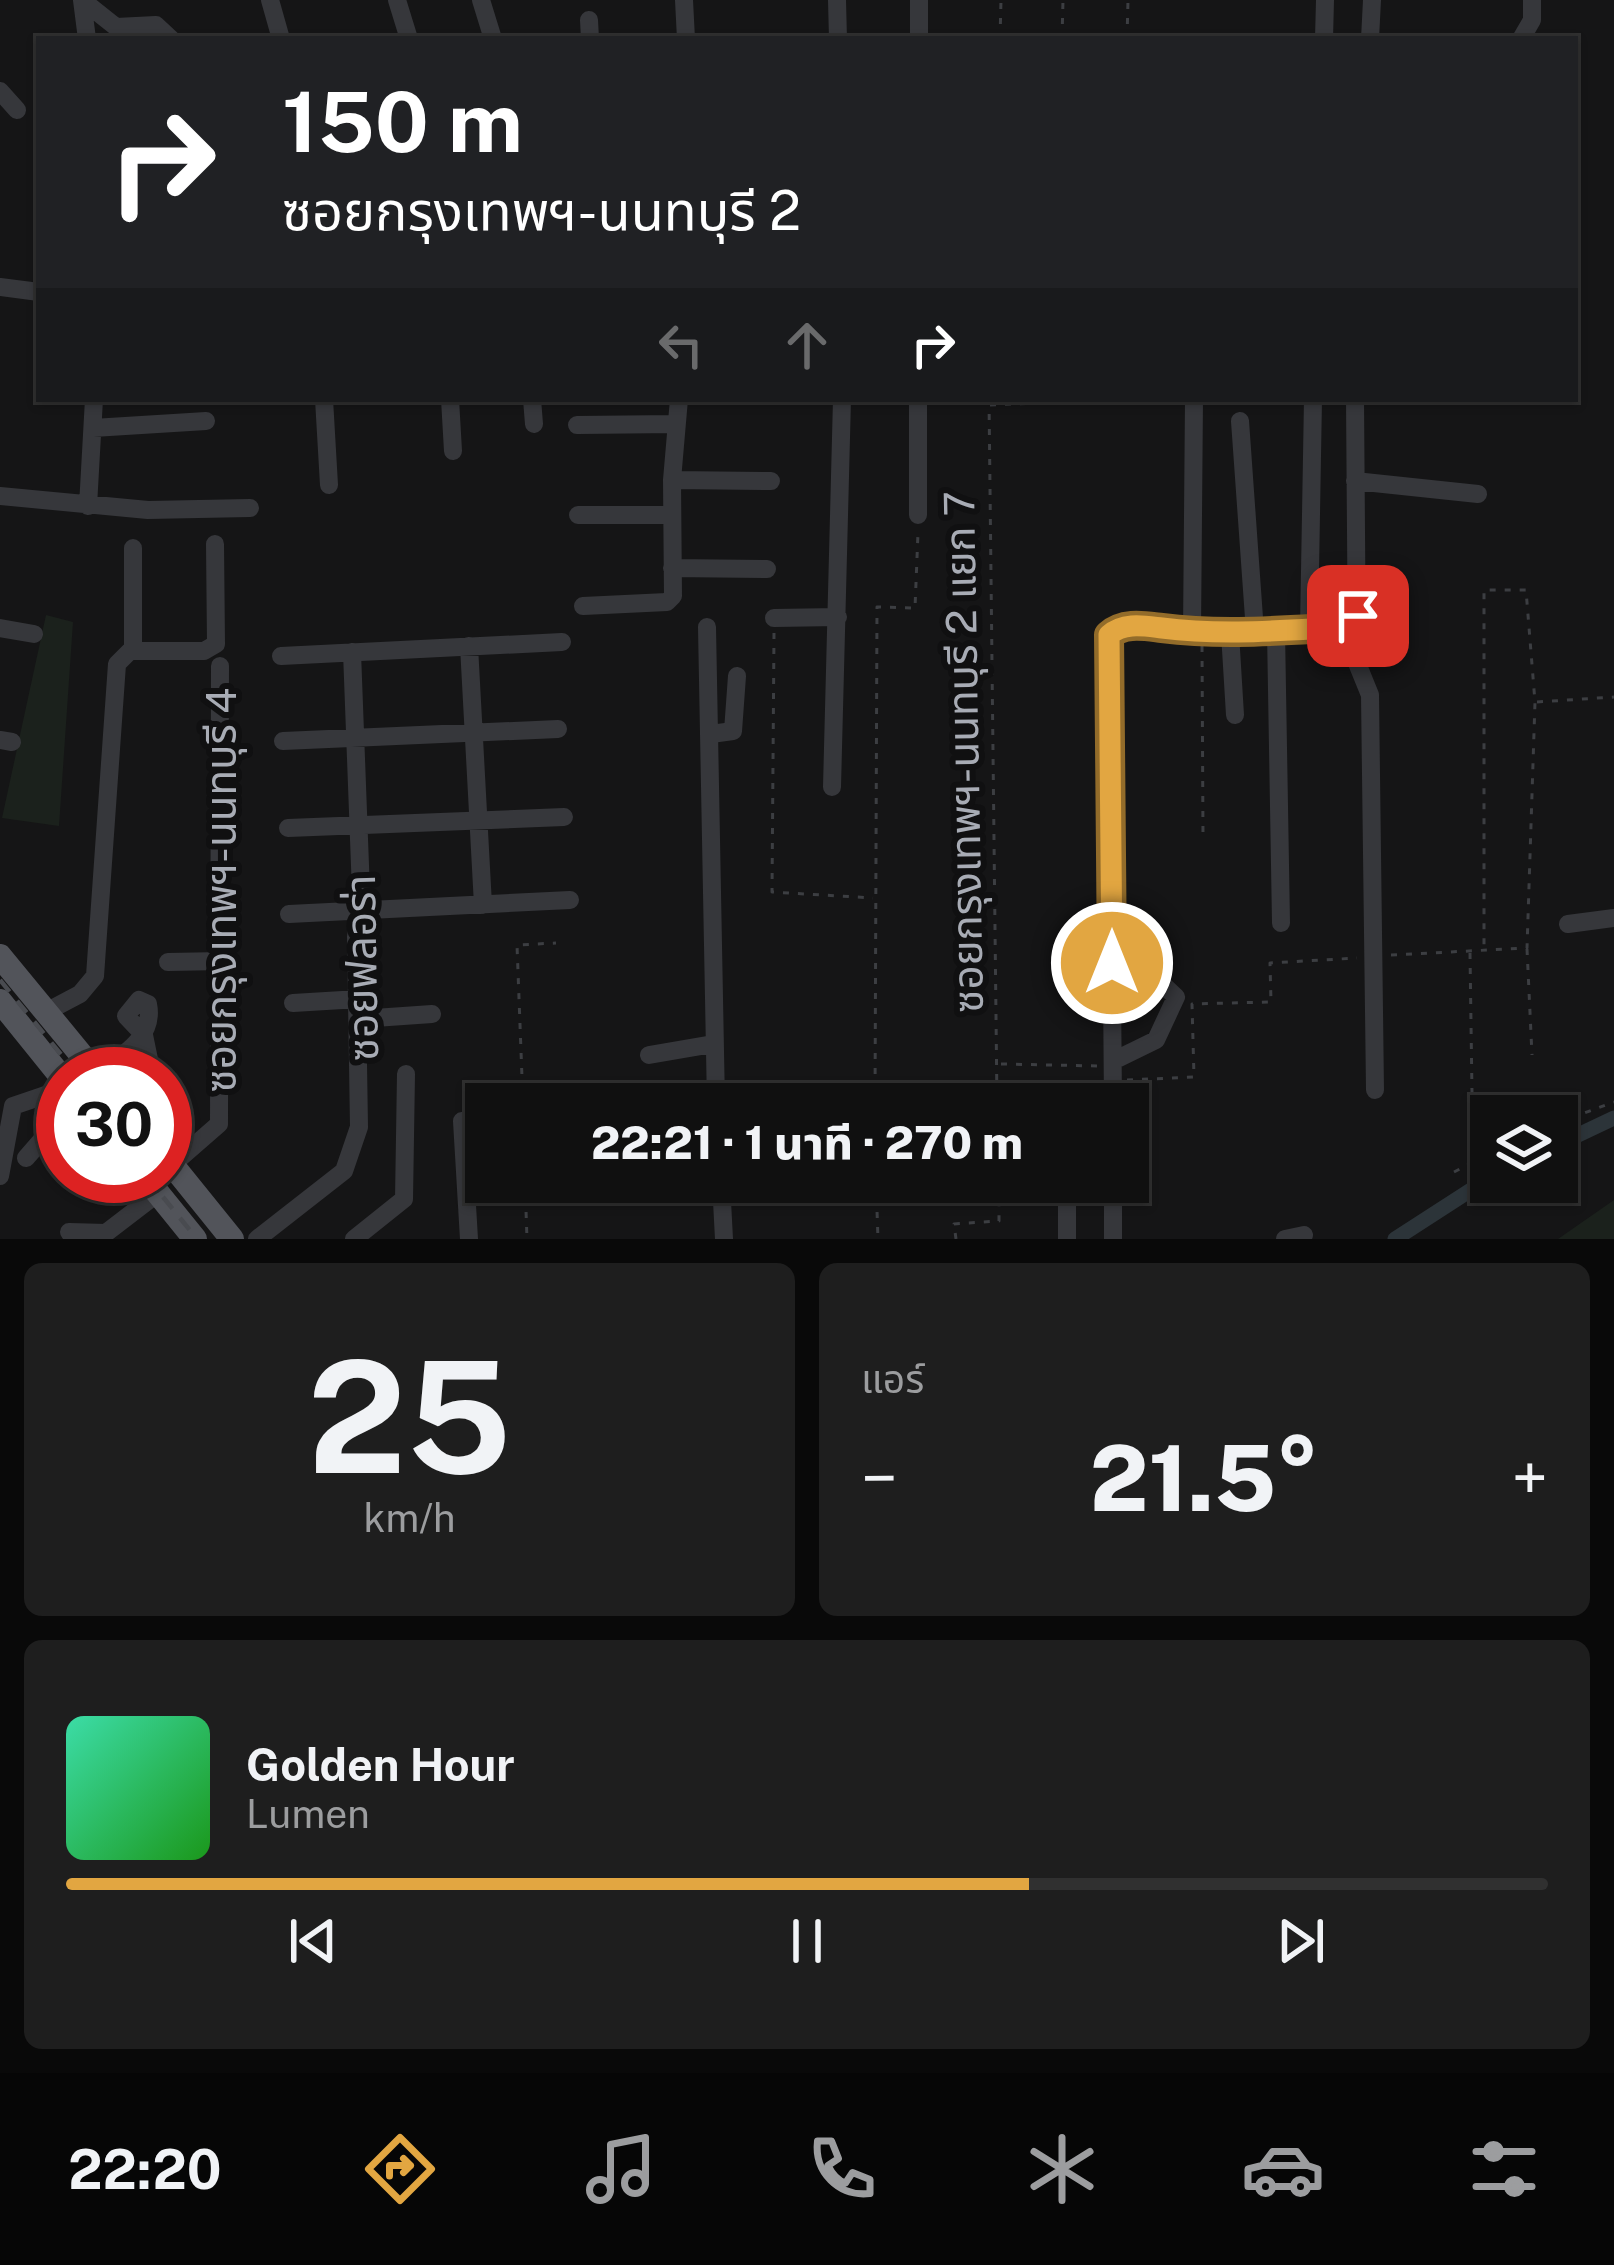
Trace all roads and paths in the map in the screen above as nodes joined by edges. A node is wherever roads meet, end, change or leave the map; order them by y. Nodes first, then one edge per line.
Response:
1 (82, 0) edge
2 (270, 0) edge
3 (397, 0) edge
4 (684, 0) edge
5 (837, 0) edge
6 (919, 0) edge
7 (1001, 0) edge
8 (1063, 0) edge
9 (1128, 0) edge
10 (1324, 0) edge
11 (1372, 0) edge
12 (1532, 0) edge
13 (484, 1) edge
14 (88, 36) edge
15 (168, 36) edge
16 (280, 36) edge
17 (408, 36) edge
18 (492, 36) edge
19 (686, 36) edge
20 (838, 36) edge
21 (919, 36) edge
22 (1000, 36) edge
23 (1062, 36) edge
24 (1127, 36) edge
25 (1324, 36) edge
26 (1370, 36) edge
27 (1523, 36) edge
28 (0, 91) edge
29 (17, 110) dead end
30 (0, 287) edge
31 (36, 292) edge
32 (94, 402) edge
33 (324, 402) edge
34 (450, 402) edge
35 (532, 402) edge
36 (679, 402) edge
37 (842, 402) edge
38 (918, 402) edge
39 (988, 402) edge
40 (1055, 402) edge
41 (1194, 402) edge
42 (1313, 402) edge
43 (1355, 402) edge
44 (1240, 421) dead end
45 (206, 422) dead end
46 (534, 424) dead end
47 (676, 424) junction
48 (577, 425) dead end
49 (93, 428) junction
50 (452, 451) dead end
51 (672, 480) junction
52 (771, 481) dead end
53 (1354, 481) junction
54 (329, 485) dead end
55 (1478, 494) dead end
56 (0, 496) edge
57 (88, 506) junction
58 (250, 508) dead end
59 (578, 515) dead end
60 (672, 515) junction
61 (918, 515) joint
62 (214, 544) dead end
63 (133, 548) dead end
64 (672, 568) junction
65 (767, 569) dead end
66 (583, 606) dead end
67 (1358, 616) junction
68 (838, 617) junction
69 (775, 618) joint
70 (707, 627) dead end
71 (0, 628) edge
72 (1309, 629) junction
73 (1276, 631) junction
74 (1197, 632) junction
75 (1255, 632) junction
76 (1231, 633) junction
77 (34, 634) dead end
78 (562, 642) dead end
79 (469, 646) junction
80 (134, 651) junction
81 (352, 652) junction
82 (280, 656) dead end
83 (220, 666) dead end
84 (737, 676) dead end
85 (1614, 697) edge
86 (1535, 702) junction
87 (1235, 715) dead end
88 (558, 729) dead end
89 (474, 733) junction
90 (711, 734) junction
91 (355, 738) junction
92 (283, 741) dead end
93 (832, 787) dead end
94 (564, 817) dead end
95 (478, 820) junction
96 (358, 825) junction
97 (288, 828) dead end
98 (1203, 838) dead end
99 (875, 898) junction
100 (570, 900) dead end
101 (483, 904) junction
102 (358, 911) junction
103 (290, 914) dead end
104 (1614, 918) edge
105 (1281, 923) dead end
106 (1568, 924) dead end
107 (556, 943) dead end
108 (1527, 948) junction
109 (1484, 950) junction
110 (1470, 951) junction
111 (0, 956) edge
112 (1374, 956) junction
113 (222, 961) junction
114 (168, 962) dead end
115 (1112, 963) junction
116 (0, 1001) edge
117 (293, 1003) dead end
118 (359, 1009) junction
119 (46, 1012) junction
120 (431, 1014) dead end
121 (712, 1045) junction
122 (75, 1047) edge
123 (130, 1047) edge
124 (146, 1047) edge
125 (36, 1050) edge
126 (649, 1055) dead end
127 (1532, 1055) dead end
128 (997, 1064) junction
129 (1113, 1069) junction
130 (406, 1074) dead end
131 (522, 1083) edge
132 (715, 1083) edge
133 (875, 1083) edge
134 (997, 1083) edge
135 (1113, 1083) edge
136 (1376, 1090) dead end
137 (1472, 1095) edge
138 (36, 1097) edge
139 (1614, 1102) edge
140 (1578, 1115) edge
141 (462, 1121) dead end
142 (192, 1143) edge
143 (36, 1146) edge
144 (26, 1158) dead end
145 (1470, 1164) edge
146 (1454, 1172) dead end
147 (0, 1176) edge
148 (192, 1189) edge
149 (134, 1203) edge
150 (166, 1203) edge
151 (526, 1203) edge
152 (722, 1203) edge
153 (877, 1203) edge
154 (999, 1203) edge
155 (1067, 1203) edge
156 (1113, 1203) edge
157 (69, 1232) dead end
158 (195, 1239) edge
159 (232, 1239) edge
160 (257, 1239) edge
161 (355, 1239) edge
162 (469, 1239) edge
163 (527, 1239) edge
164 (724, 1239) edge
165 (878, 1239) edge
166 (956, 1239) edge
167 (1066, 1239) edge
168 (1113, 1239) edge

1 - 14 street
1 - 15 street
2 - 16 street
3 - 17 street
4 - 19 street
5 - 20 street
6 - 21 street
7 - 22 path
8 - 23 path
9 - 24 path
10 - 25 street
11 - 26 street
12 - 27 street
13 - 18 street
28 - 29 street
30 - 31 street
32 - 49 street
33 - 54 street
34 - 50 street
35 - 46 street
36 - 47 street
37 - 68 street
38 - 61 street
39 - 40 path
39 - 128 path, ซอยกรุงเทพฯ-นนทบุรี 2 แยก 7
41 - 74 street
42 - 72 street
43 - 53 street
44 - 75 street
45 - 49 street
47 - 48 street
47 - 51 street
49 - 57 street
51 - 52 street
51 - 60 street
53 - 55 street
53 - 67 street
56 - 57 street
57 - 58 street
59 - 60 street
60 - 64 street
61 - 99 path
62 - 80 street
63 - 80 street
64 - 65 street
64 - 66 street
67 - 72 street
67 - 112 street
68 - 69 street
68 - 93 street
69 - 99 path
70 - 90 street
71 - 77 street
72 - 73 street
73 - 75 street
73 - 105 street
74 - 76 street
74 - 98 path
74 - 115 street
75 - 76 street
76 - 87 street
78 - 79 street
79 - 81 street
79 - 89 street
80 - 119 street
81 - 82 street
81 - 91 street, ซอยฟลอร่า
83 - 113 street, ซอยกรุงเทพฯ-นนทบุรี 4
84 - 90 street
85 - 86 path
86 - 108 path
86 - 109 path
88 - 89 street
89 - 91 street
89 - 95 street
90 - 121 street
91 - 92 street
91 - 96 street, ซอยฟลอร่า
94 - 95 street
95 - 96 street
95 - 101 street
96 - 97 street
96 - 102 street, ซอยฟลอร่า
99 - 133 path
100 - 101 street
101 - 102 street
102 - 103 street
102 - 118 street, ซอยฟลอร่า
104 - 106 street
107 - 131 path
108 - 109 path
108 - 127 path
109 - 110 path
110 - 112 path
110 - 137 path
111 - 119 main road
112 - 129 path
112 - 136 street
113 - 114 street
113 - 142 street, ซอยกรุงเทพฯ-นนทบุรี 4
115 - 129 street
115 - 129 street
116 - 125 main road
117 - 118 street
118 - 120 street
118 - 160 street, ซอยฟลอร่า
119 - 122 main road
121 - 126 street
121 - 132 street
123 - 124 street
128 - 129 path
128 - 134 path, ซอยกรุงเทพฯ-นนทบุรี 2 แยก 7
129 - 135 street
130 - 161 street
138 - 147 street
139 - 140 path
141 - 162 street
143 - 144 street
145 - 146 path
148 - 159 main road
149 - 157 street
150 - 158 main road
151 - 163 path
152 - 164 street
153 - 165 path
154 - 166 path
155 - 167 street
156 - 168 street

